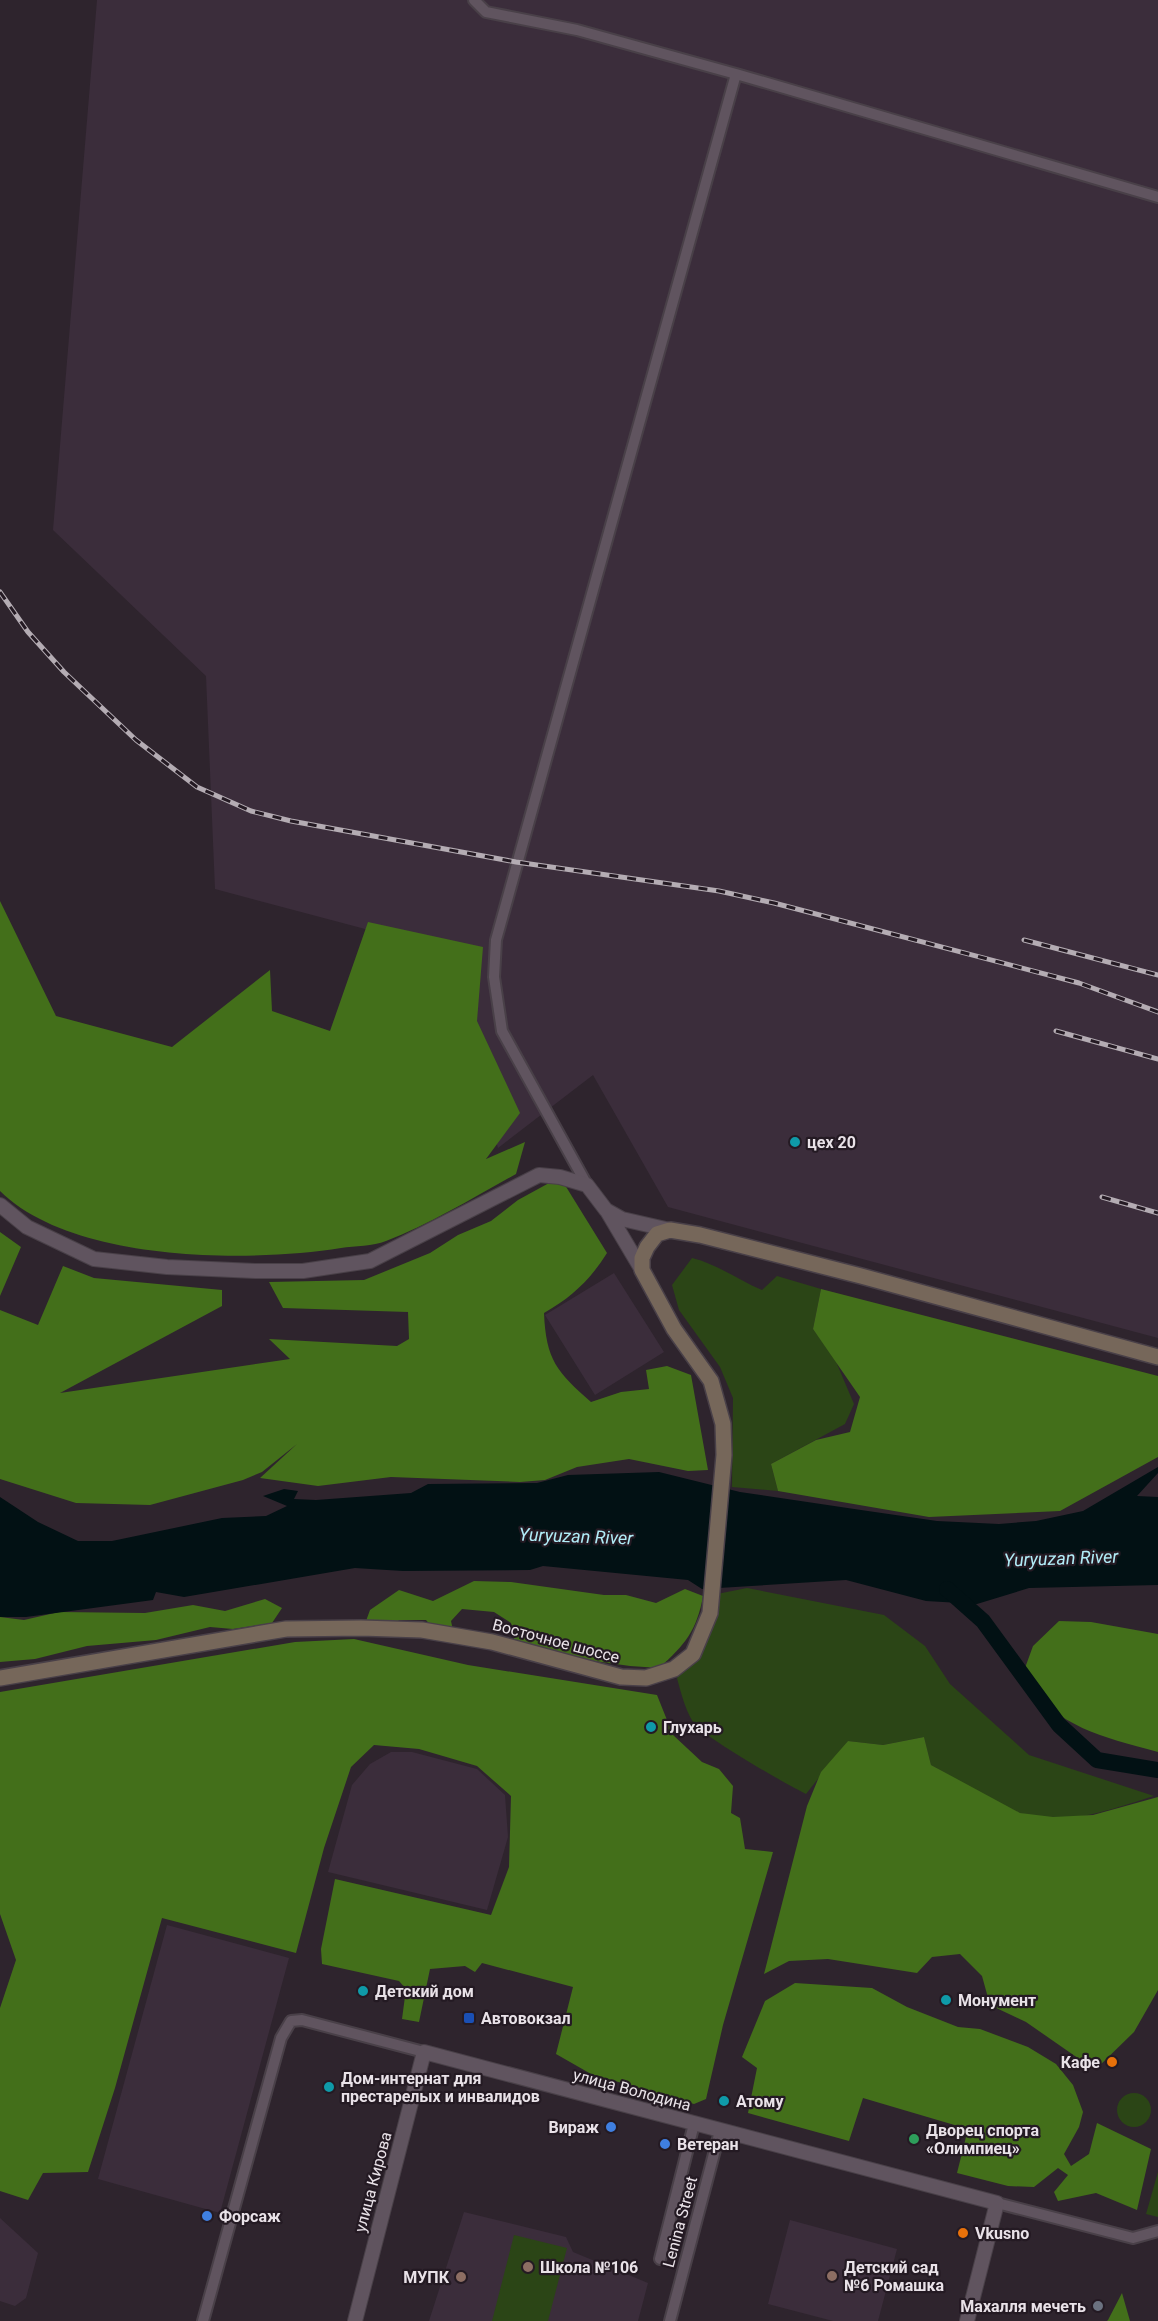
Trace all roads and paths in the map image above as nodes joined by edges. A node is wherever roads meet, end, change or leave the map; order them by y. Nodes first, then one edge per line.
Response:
1 (474, 0) edge
2 (736, 74) junction
3 (1158, 197) edge
4 (587, 1185) junction
5 (0, 1205) edge
6 (606, 1209) junction
7 (670, 1230) junction
8 (642, 1270) junction
9 (1158, 1357) edge
10 (0, 1678) edge
11 (424, 2052) junction
12 (694, 2124) junction
13 (720, 2131) junction
14 (997, 2203) junction
15 (1158, 2230) edge
16 (660, 2259) dead end
17 (203, 2321) edge
18 (355, 2321) edge
19 (670, 2321) edge
20 (967, 2321) edge

1 - 2 street
2 - 3 street
2 - 4 street
4 - 5 street
4 - 6 street, Восточное шоссе
6 - 7 street
6 - 8 street, Восточное шоссе
7 - 8 main road
7 - 9 main road
8 - 10 main road, Восточное шоссе
11 - 12 street, улица Володина
11 - 17 street, улица Володина
11 - 18 street, улица Кирова
12 - 13 street, улица Володина
12 - 16 street, Lenina Street
13 - 14 street, улица Володина
13 - 19 street, Lenina Street
14 - 15 street, улица Володина
14 - 20 street

